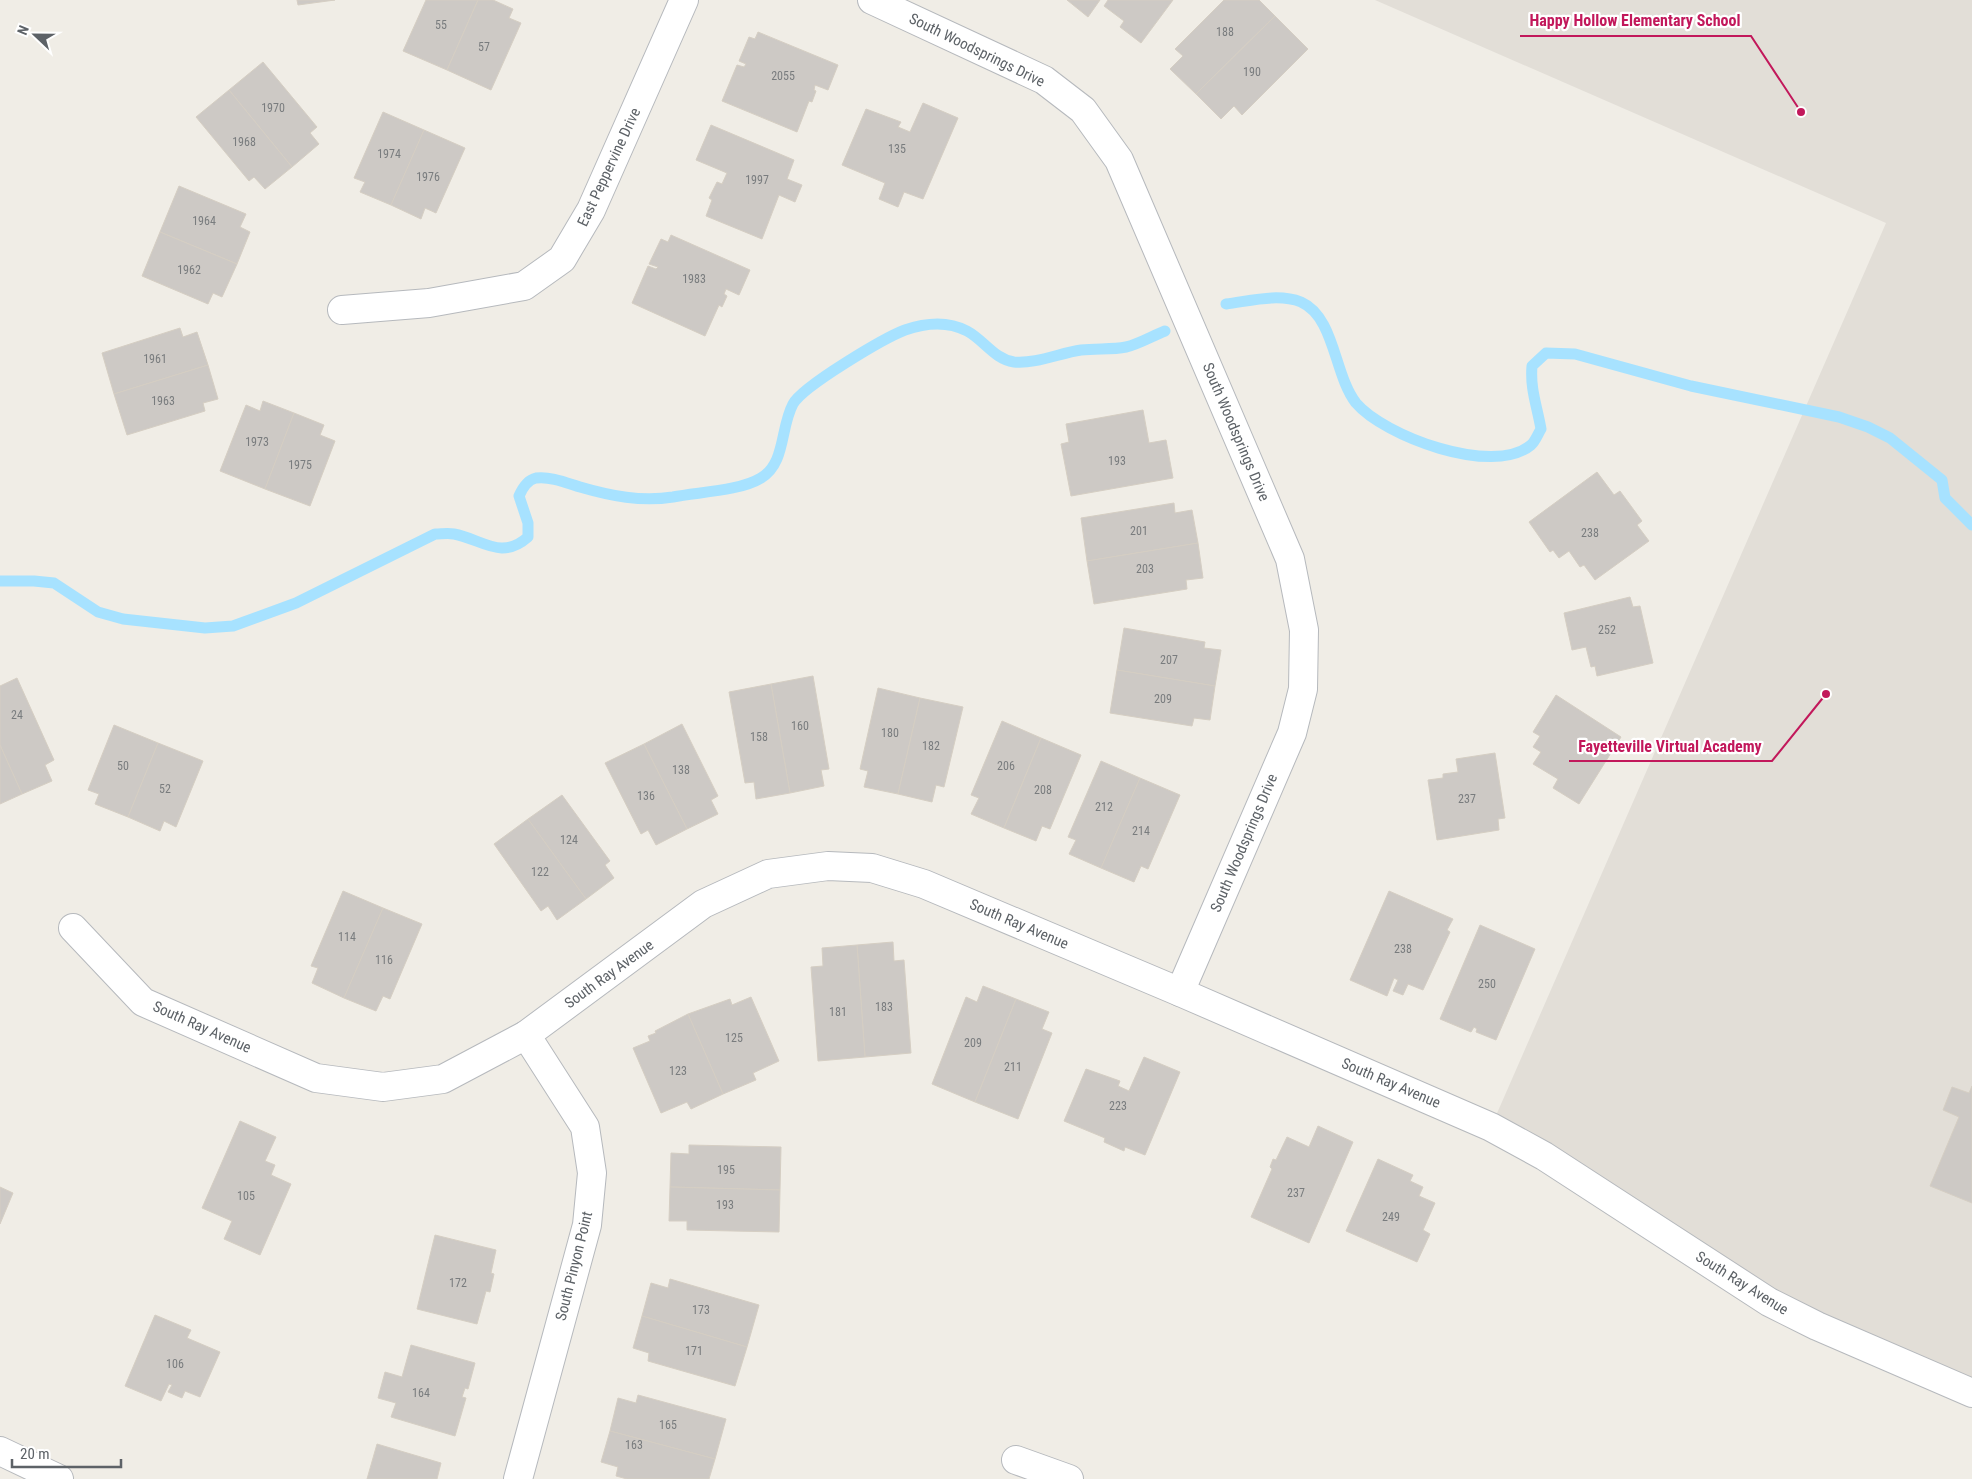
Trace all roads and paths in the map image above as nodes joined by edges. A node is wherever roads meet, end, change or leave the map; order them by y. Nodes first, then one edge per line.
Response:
1 (684, 0) edge
2 (872, 0) edge
3 (342, 310) dead end
4 (73, 928) dead end
5 (1180, 992) junction
6 (526, 1035) junction
7 (1972, 1393) edge
8 (0, 1451) edge
9 (1016, 1460) dead end
10 (49, 1477) edge
11 (518, 1479) edge
12 (1069, 1479) edge

1 - 3 street, East Peppervine Drive
2 - 5 street, South Woodsprings Drive
4 - 6 street, South Ray Avenue
5 - 6 street, South Ray Avenue
5 - 7 street, South Ray Avenue
6 - 11 street, South Pinyon Point
8 - 10 street
9 - 12 street

